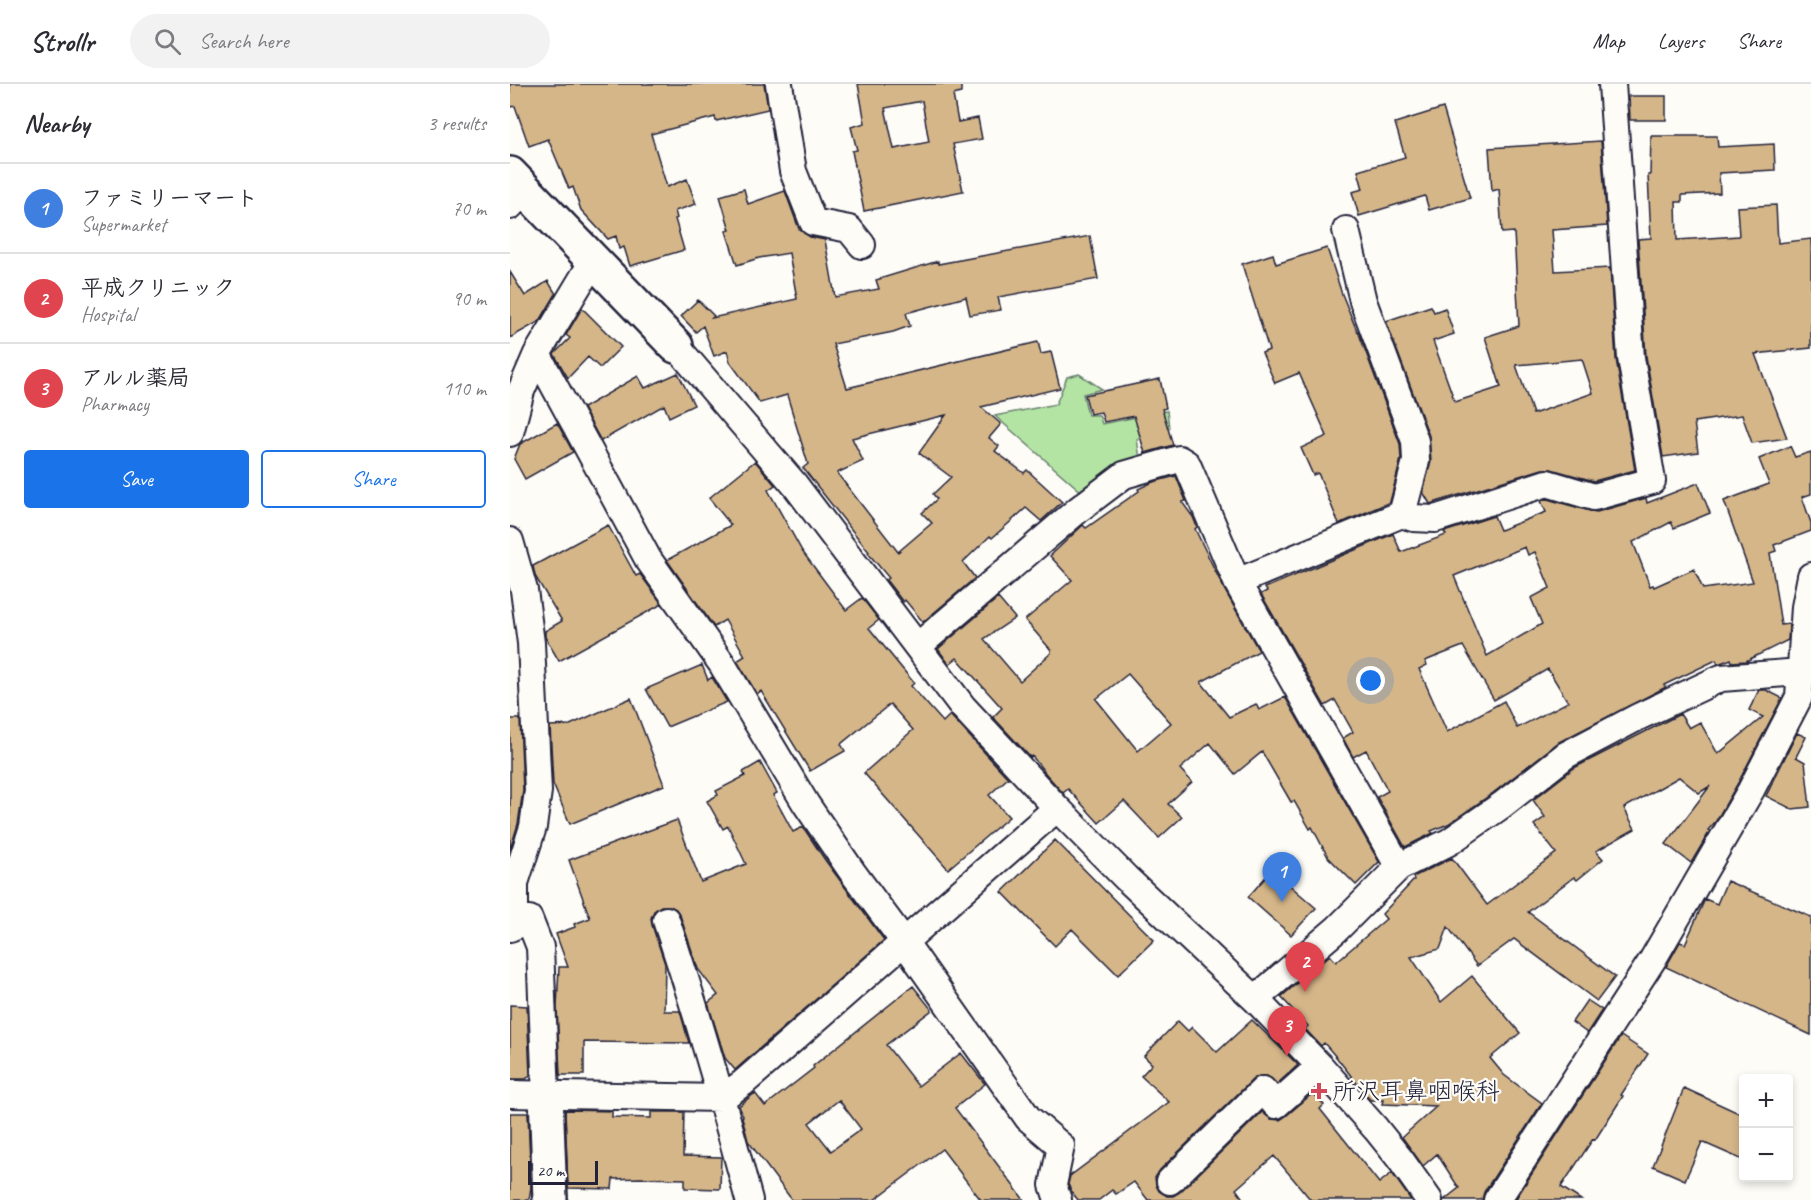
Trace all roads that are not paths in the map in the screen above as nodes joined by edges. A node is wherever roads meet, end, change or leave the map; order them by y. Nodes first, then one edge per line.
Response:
1 (779, 84) edge
2 (1612, 84) edge
3 (515, 190) edge
4 (1346, 230) dead end
5 (862, 245) dead end
6 (593, 261) junction
7 (676, 346) joint
8 (537, 354) junction
9 (510, 433) edge
10 (1402, 514) junction
11 (510, 541) edge
12 (1811, 576) edge
13 (1236, 582) junction
14 (918, 646) junction
15 (1800, 672) junction
16 (1057, 808) junction
17 (1399, 867) junction
18 (666, 920) dead end
19 (513, 927) edge
20 (905, 943) junction
21 (1255, 999) junction
22 (1320, 1066) junction
23 (510, 1094) edge
24 (546, 1095) junction
25 (722, 1098) junction
26 (1170, 1181) dead end
27 (550, 1200) edge
28 (749, 1200) edge
29 (1058, 1200) edge
30 (1429, 1200) edge
31 (1497, 1200) edge

1 - 5 street
2 - 10 street
3 - 6 street
4 - 10 street
6 - 7 street
6 - 8 street
7 - 14 street
8 - 9 street
8 - 20 street
10 - 13 street
11 - 19 street
12 - 15 street
13 - 14 street
13 - 17 street
14 - 16 street
15 - 17 street
15 - 31 street
16 - 20 street
16 - 21 street
17 - 21 street
18 - 25 street
19 - 24 street
20 - 25 street
20 - 29 street
21 - 22 street
22 - 26 street
22 - 30 street
23 - 24 street
24 - 25 street
24 - 27 street
25 - 28 street

